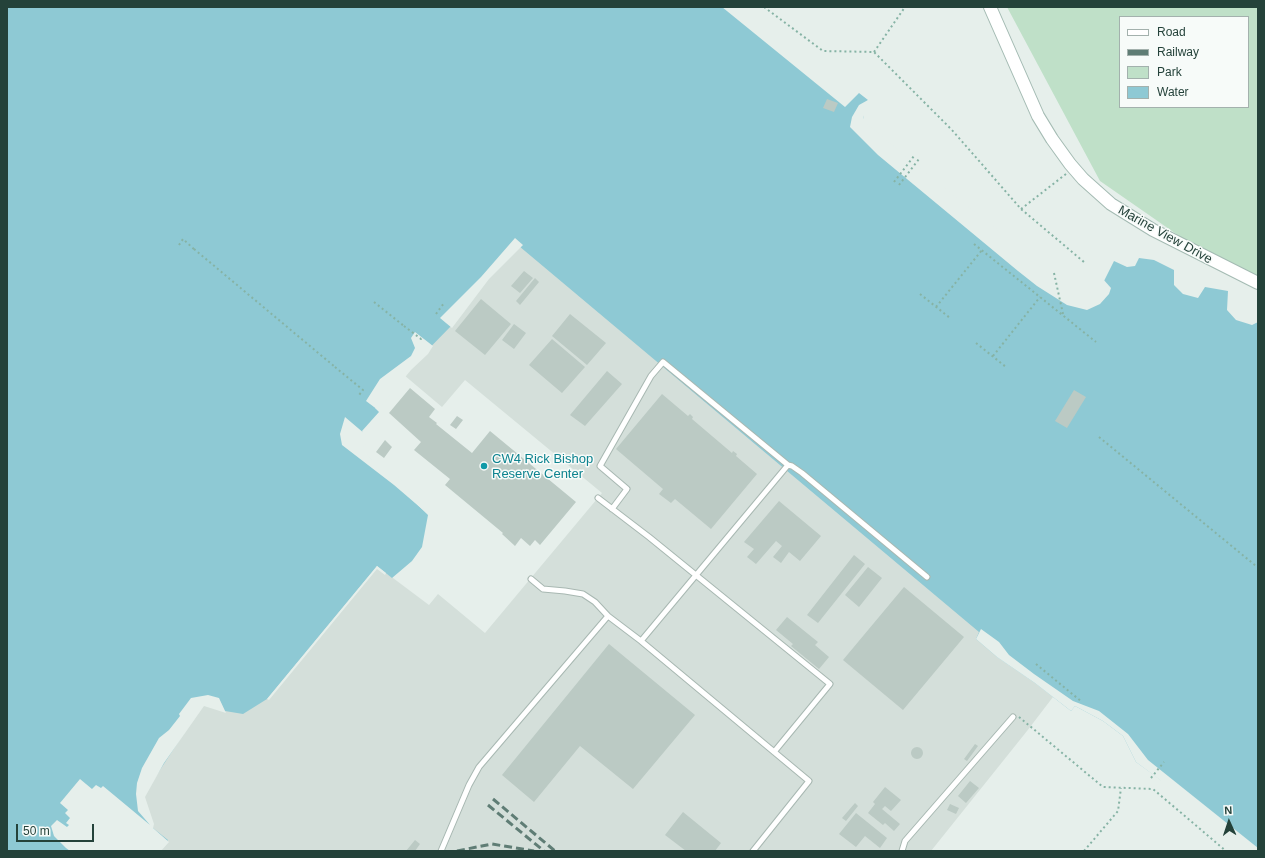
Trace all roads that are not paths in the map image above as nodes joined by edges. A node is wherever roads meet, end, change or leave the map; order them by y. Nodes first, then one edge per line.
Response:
1 (990, 7) edge
2 (1258, 283) edge
3 (788, 465) junction
4 (598, 498) dead end
5 (612, 509) junction
6 (696, 575) junction
7 (927, 577) dead end
8 (531, 579) dead end
9 (608, 616) junction
10 (641, 641) junction
11 (1013, 717) road end
12 (774, 752) junction
13 (441, 851) edge
14 (753, 851) edge
15 (902, 851) edge

1 - 2 main road, Marine View Drive
3 - 5 lane
3 - 6 lane
3 - 7 lane
4 - 5 lane
5 - 6 lane
6 - 10 lane
6 - 12 lane
8 - 9 lane
9 - 10 lane
9 - 13 lane
10 - 12 lane
11 - 15 lane
12 - 14 lane

